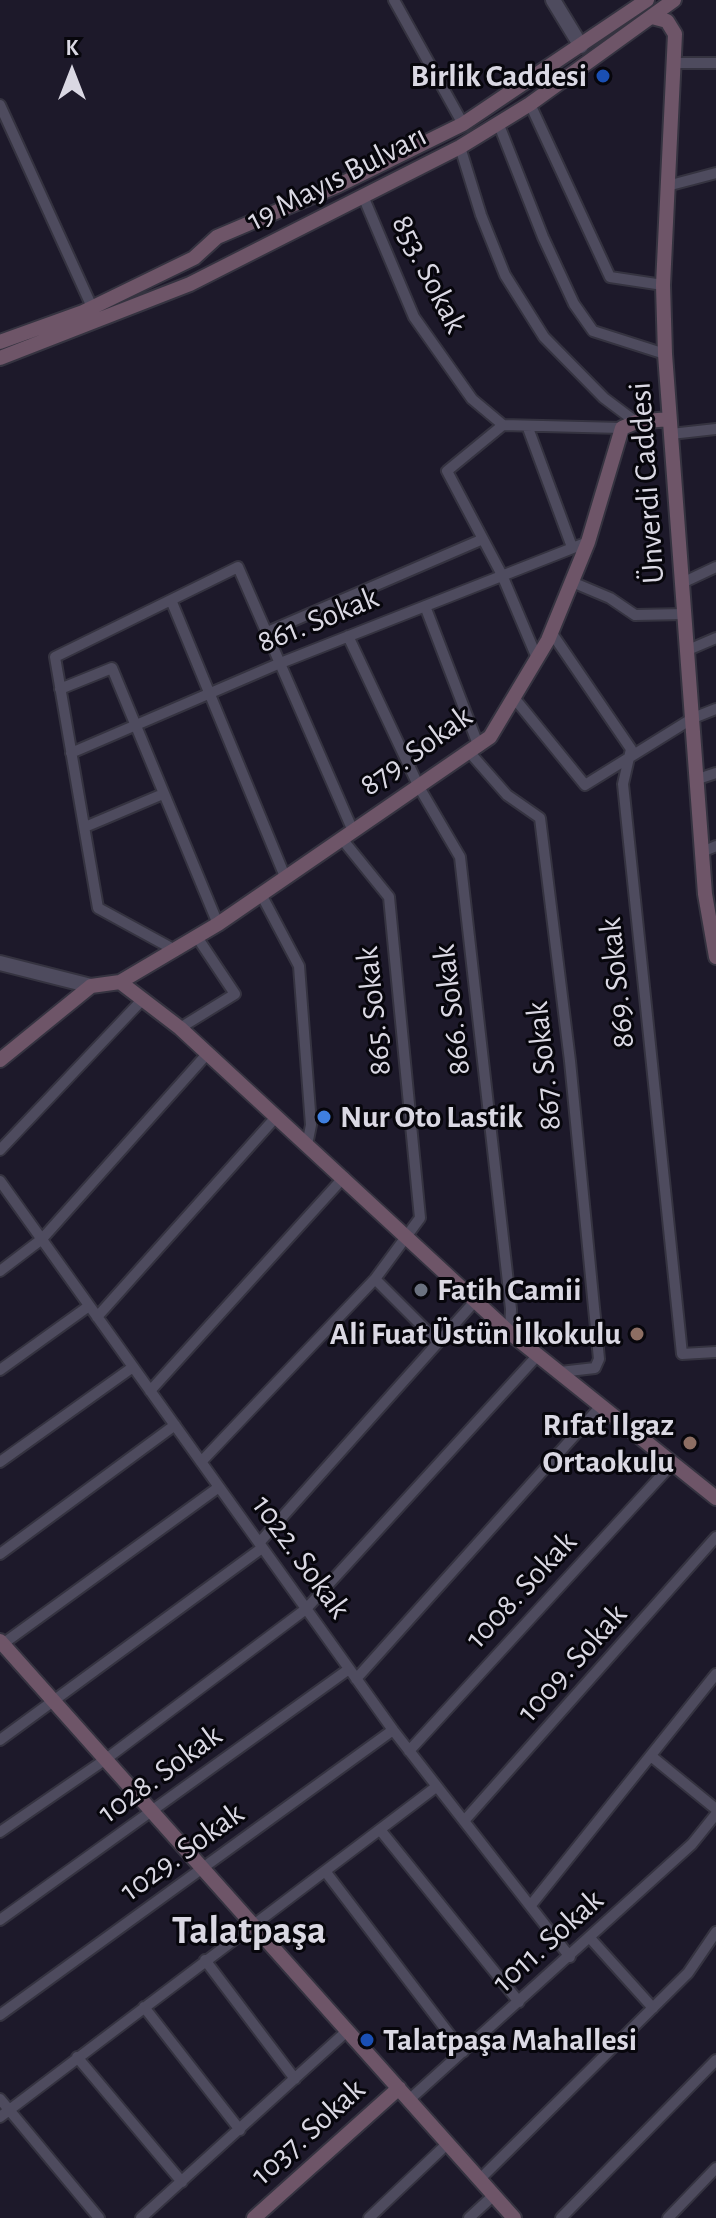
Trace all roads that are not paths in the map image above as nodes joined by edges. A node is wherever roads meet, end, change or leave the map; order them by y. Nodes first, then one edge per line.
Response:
1 (394, 0) edge
2 (553, 0) edge
3 (647, 0) edge
4 (674, 0) edge
5 (652, 17) junction
6 (581, 46) junction
7 (675, 63) junction
8 (716, 63) edge
9 (530, 104) junction
10 (0, 105) edge
11 (463, 124) junction
12 (499, 125) junction
13 (460, 147) junction
14 (716, 173) edge
15 (667, 186) junction
16 (363, 196) junction
17 (663, 285) junction
18 (92, 307) junction
19 (0, 342) edge
20 (665, 354) junction
21 (0, 358) edge
22 (503, 425) junction
23 (629, 425) junction
24 (670, 427) junction
25 (528, 428) junction
26 (716, 429) edge
27 (483, 539) junction
28 (588, 542) junction
29 (572, 547) junction
30 (716, 567) edge
31 (502, 575) junction
32 (572, 582) junction
33 (682, 583) junction
34 (171, 600) junction
35 (425, 606) junction
36 (685, 614) junction
37 (551, 632) junction
38 (265, 633) junction
39 (348, 636) junction
40 (716, 638) edge
41 (688, 650) junction
42 (537, 658) junction
43 (278, 664) junction
44 (60, 689) junction
45 (207, 695) junction
46 (515, 699) junction
47 (716, 709) edge
48 (693, 718) junction
49 (136, 727) junction
50 (475, 751) junction
51 (71, 753) junction
52 (627, 759) junction
53 (716, 773) edge
54 (698, 779) junction
55 (419, 787) junction
56 (163, 794) junction
57 (85, 827) junction
58 (348, 835) junction
59 (709, 849) edge
60 (286, 879) junction
61 (262, 896) junction
62 (218, 924) junction
63 (714, 935) edge
64 (197, 937) junction
65 (173, 949) junction
66 (716, 957) edge
67 (0, 963) edge
68 (120, 982) junction
69 (91, 986) junction
70 (143, 999) junction
71 (180, 1028) junction
72 (207, 1054) junction
73 (0, 1060) edge
74 (276, 1117) junction
75 (307, 1145) junction
76 (0, 1150) edge
77 (344, 1177) junction
78 (0, 1181) edge
79 (408, 1238) junction
80 (42, 1239) junction
81 (0, 1271) edge
82 (375, 1279) junction
83 (476, 1300) junction
84 (89, 1306) junction
85 (97, 1317) junction
86 (510, 1333) junction
87 (438, 1342) junction
88 (716, 1352) edge
89 (537, 1356) junction
90 (133, 1367) junction
91 (0, 1370) edge
92 (560, 1372) junction
93 (150, 1391) junction
94 (600, 1407) junction
95 (175, 1425) junction
96 (0, 1462) edge
97 (201, 1462) junction
98 (672, 1464) junction
99 (219, 1487) junction
100 (716, 1498) edge
101 (716, 1537) edge
102 (260, 1545) junction
103 (0, 1554) edge
104 (306, 1609) junction
105 (1, 1644) edge
106 (349, 1669) junction
107 (716, 1674) edge
108 (356, 1679) junction
109 (55, 1702) junction
110 (393, 1730) junction
111 (0, 1740) edge
112 (409, 1751) junction
113 (651, 1756) junction
114 (106, 1759) junction
115 (436, 1787) junction
116 (155, 1811) junction
117 (716, 1811) edge
118 (464, 1821) junction
119 (381, 1831) junction
120 (0, 1832) edge
121 (204, 1869) junction
122 (325, 1871) junction
123 (531, 1905) junction
124 (0, 1920) edge
125 (253, 1924) junction
126 (716, 1932) edge
127 (590, 1938) junction
128 (570, 1957) junction
129 (205, 1960) junction
130 (519, 2002) junction
131 (144, 2007) junction
132 (653, 2008) junction
133 (0, 2015) edge
134 (347, 2031) junction
135 (463, 2052) junction
136 (77, 2057) junction
137 (716, 2060) edge
138 (295, 2079) junction
139 (404, 2094) junction
140 (0, 2099) edge
141 (10, 2110) junction
142 (0, 2117) edge
143 (240, 2130) junction
144 (448, 2143) junction
145 (716, 2168) edge
146 (480, 2179) junction
147 (182, 2182) junction
148 (494, 2195) junction
149 (99, 2218) edge
150 (141, 2218) edge
151 (254, 2218) edge
152 (369, 2218) edge
153 (469, 2218) edge
154 (514, 2218) edge
155 (561, 2218) edge
156 (668, 2218) edge

1 - 11 street
2 - 6 street
3 - 6 main road, 19 Mayıs Bulvarı
4 - 5 main road, 19 Mayıs Bulvarı
5 - 7 main road, Ünverdi Caddesi
5 - 9 main road, 19 Mayıs Bulvarı
6 - 11 main road, 19 Mayıs Bulvarı
7 - 8 street
7 - 15 main road, Ünverdi Caddesi
9 - 12 main road, 19 Mayıs Bulvarı
9 - 17 street
10 - 18 street
11 - 18 main road, 19 Mayıs Bulvarı
12 - 13 main road, 19 Mayıs Bulvarı
12 - 20 street
13 - 16 main road, 19 Mayıs Bulvarı
13 - 23 street
14 - 15 street
15 - 17 main road, Ünverdi Caddesi
16 - 21 main road, 19 Mayıs Bulvarı
16 - 22 street, 853. Sokak
17 - 20 main road, Ünverdi Caddesi
18 - 19 main road, 19 Mayıs Bulvarı
20 - 24 main road, Ünverdi Caddesi
22 - 25 street
22 - 27 street
23 - 24 main road
23 - 25 street
23 - 28 main road, 879. Sokak
24 - 26 street
24 - 33 main road, Ünverdi Caddesi
25 - 29 street
27 - 31 street
27 - 38 street
28 - 29 street, 861. Sokak
28 - 32 main road, 879. Sokak
29 - 31 street, 861. Sokak
30 - 33 street
31 - 35 street, 861. Sokak
31 - 42 street
32 - 36 street
32 - 37 main road, 879. Sokak
33 - 36 main road, Ünverdi Caddesi
34 - 38 street, 865. Sokak
34 - 44 street
34 - 45 street
35 - 39 street, 861. Sokak
35 - 50 street
36 - 41 main road, Ünverdi Caddesi
37 - 42 main road, 879. Sokak
37 - 52 street, 869. Sokak
38 - 43 street, 865. Sokak
39 - 43 street, 861. Sokak
39 - 55 street, 866. Sokak
40 - 41 street
41 - 48 main road, Ünverdi Caddesi
42 - 46 main road, 879. Sokak
43 - 45 street, 861. Sokak
43 - 58 street, 865. Sokak
44 - 49 street
44 - 51 street
45 - 49 street, 861. Sokak
45 - 60 street
46 - 50 main road, 879. Sokak
46 - 52 street
47 - 48 street
48 - 52 street
48 - 54 main road, Ünverdi Caddesi
49 - 51 street, 861. Sokak
49 - 56 street
50 - 55 main road, 879. Sokak
50 - 92 street, 867. Sokak
51 - 57 street
52 - 88 street, 869. Sokak
53 - 54 street
54 - 59 main road, Ünverdi Caddesi
55 - 58 main road, 879. Sokak
55 - 86 street, 866. Sokak
56 - 57 street
56 - 62 street
57 - 65 street
58 - 60 main road, 879. Sokak
58 - 79 street, 865. Sokak
59 - 63 main road, Ünverdi Caddesi
60 - 61 main road, 879. Sokak
61 - 62 main road, 879. Sokak
61 - 75 street
62 - 64 main road, 879. Sokak
63 - 66 main road, Ünverdi Caddesi
64 - 65 main road, 879. Sokak
64 - 71 street
65 - 68 main road, 879. Sokak
67 - 69 street
68 - 69 main road, 879. Sokak
68 - 70 main road
69 - 73 main road
70 - 71 main road
70 - 76 street
71 - 72 main road
72 - 74 main road
72 - 80 street
74 - 75 main road
74 - 85 street
75 - 77 main road
77 - 79 main road
77 - 93 street
78 - 80 street, 1022. Sokak
79 - 82 street
79 - 83 main road
80 - 81 street
80 - 84 street, 1022. Sokak
82 - 87 street
82 - 97 street
83 - 86 main road
83 - 87 street
84 - 85 street, 1022. Sokak
84 - 91 street
85 - 90 street, 1022. Sokak
86 - 89 main road
87 - 102 street
89 - 92 main road
89 - 104 street
90 - 93 street, 1022. Sokak
90 - 96 street
92 - 94 main road
93 - 95 street, 1022. Sokak
94 - 98 main road
94 - 108 street
95 - 97 street, 1022. Sokak
95 - 103 street
97 - 99 street, 1022. Sokak
98 - 100 main road
98 - 112 street, 1008. Sokak
99 - 102 street, 1022. Sokak
99 - 105 street
101 - 118 street, 1009. Sokak
102 - 104 street, 1022. Sokak
102 - 109 street
104 - 106 street, 1022. Sokak
104 - 114 street
105 - 109 main road
106 - 108 street, 1022. Sokak
106 - 116 street, 1028. Sokak
107 - 113 street
108 - 110 street, 1022. Sokak
109 - 111 street
109 - 114 main road
110 - 112 street, 1022. Sokak
110 - 121 street, 1029. Sokak
112 - 115 street, 1022. Sokak
113 - 117 street
113 - 123 street
114 - 116 main road
114 - 120 street
115 - 118 street, 1022. Sokak
115 - 119 street
116 - 121 main road
116 - 124 street, 1028. Sokak
117 - 127 street, 1011. Sokak
118 - 123 street, 1022. Sokak
119 - 122 street
119 - 130 street
121 - 125 main road
121 - 133 street, 1029. Sokak
122 - 125 street
122 - 135 street
123 - 128 street, 1022. Sokak
125 - 129 street
125 - 134 main road
126 - 132 street
127 - 128 street, 1011. Sokak
127 - 132 street
128 - 130 street, 1011. Sokak
129 - 131 street
129 - 138 street
130 - 135 street, 1011. Sokak
131 - 136 street
131 - 143 street
132 - 146 street
134 - 138 street
134 - 139 main road
135 - 139 street, 1011. Sokak
136 - 141 street
136 - 147 street
137 - 155 street
138 - 143 street
139 - 144 main road
139 - 151 main road, 1037. Sokak
140 - 141 street
141 - 142 street
141 - 149 street
143 - 147 street
144 - 146 main road
144 - 152 street
145 - 156 street
146 - 148 main road
147 - 150 street
148 - 153 street
148 - 154 main road

